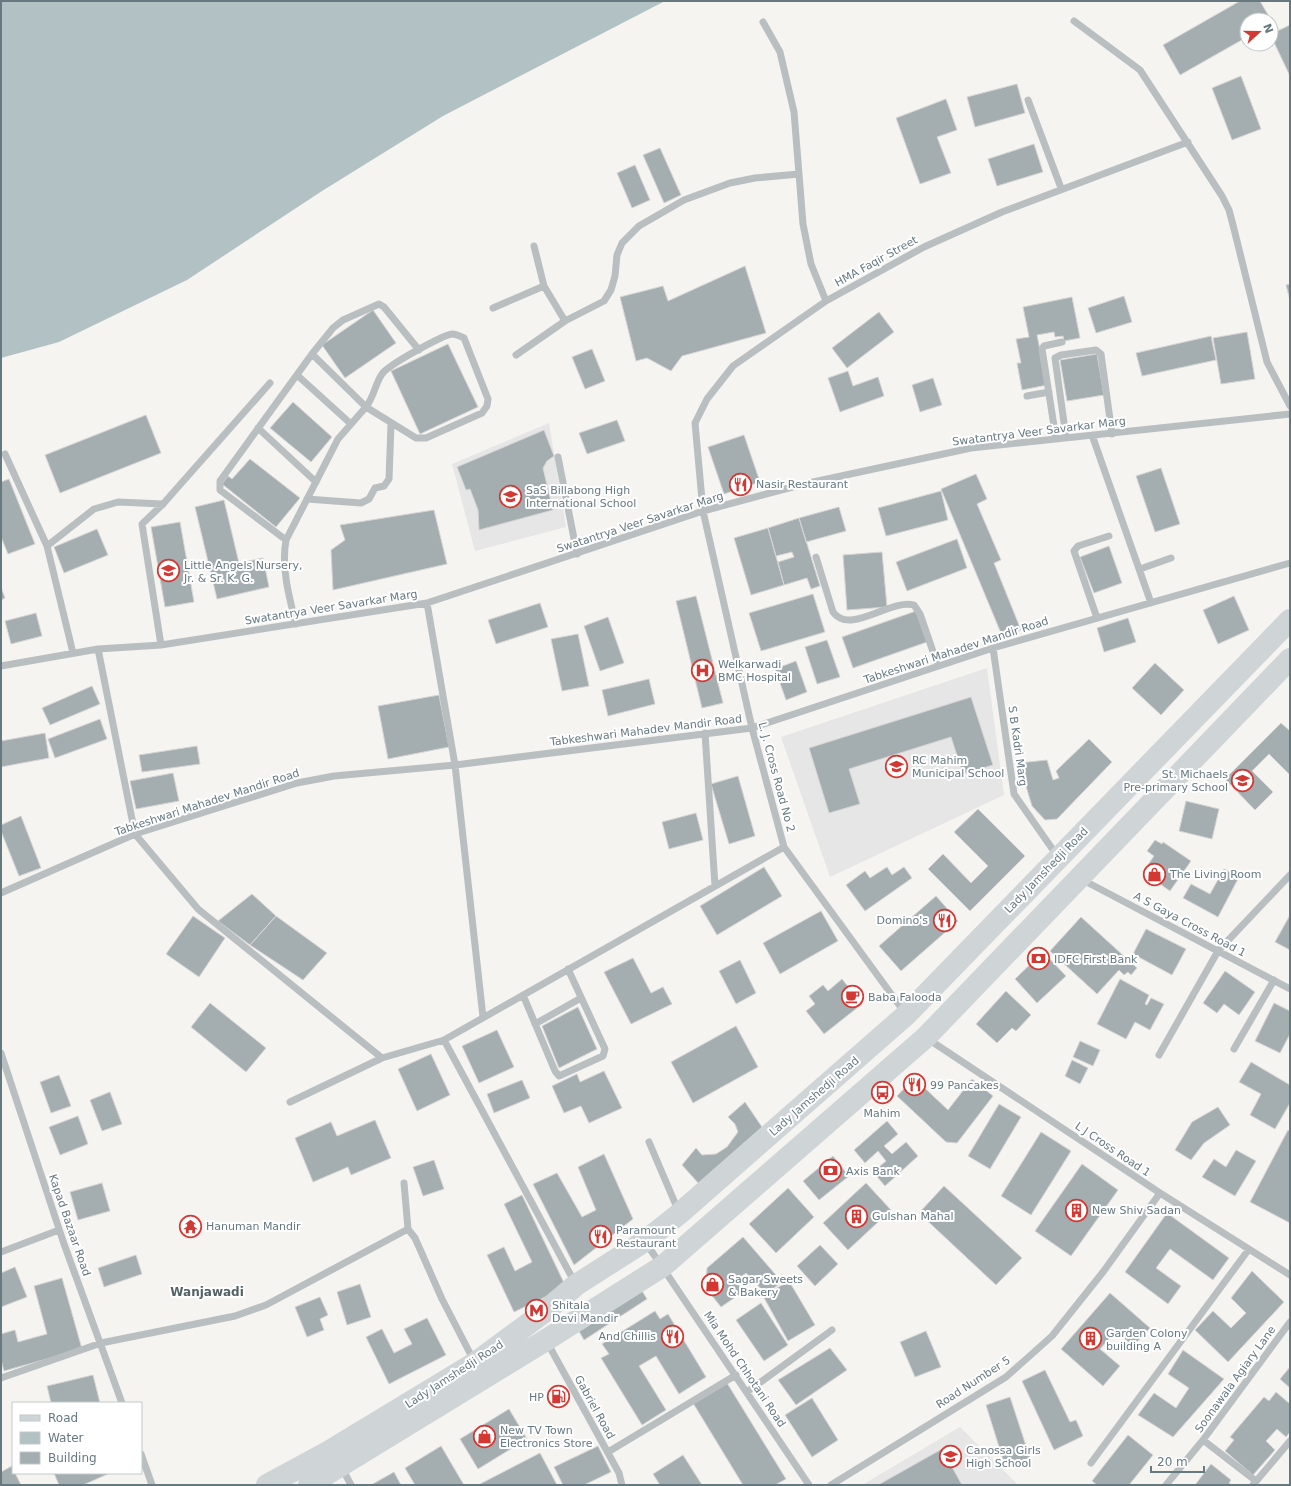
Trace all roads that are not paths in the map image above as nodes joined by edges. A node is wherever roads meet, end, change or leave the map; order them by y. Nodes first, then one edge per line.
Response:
1 (1074, 21) dead end
2 (763, 22) dead end
3 (1028, 100) dead end
4 (1188, 142) junction
5 (799, 174) junction
6 (1061, 188) junction
7 (534, 246) dead end
8 (544, 286) junction
9 (826, 301) junction
10 (492, 308) dead end
11 (565, 321) junction
12 (1062, 342) dead end
13 (419, 350) junction
14 (312, 354) junction
15 (516, 354) dead end
16 (297, 375) junction
17 (270, 383) dead end
18 (1049, 392) junction
19 (1027, 396) dead end
20 (1290, 406) edge
21 (366, 407) junction
22 (1290, 414) edge
23 (351, 424) junction
24 (391, 424) junction
25 (258, 428) junction
26 (1112, 434) junction
27 (1092, 435) junction
28 (1066, 437) junction
29 (1056, 438) junction
30 (5, 454) dead end
31 (558, 457) dead end
32 (316, 482) junction
33 (307, 499) junction
34 (163, 504) junction
35 (703, 511) junction
36 (1109, 536) dead end
37 (286, 540) junction
38 (47, 546) junction
39 (577, 554) junction
40 (816, 557) dead end
41 (1171, 558) dead end
42 (1290, 563) edge
43 (1140, 569) junction
44 (427, 603) junction
45 (1151, 603) junction
46 (1097, 618) junction
47 (1290, 620) edge
48 (296, 624) junction
49 (160, 645) junction
50 (993, 648) junction
51 (98, 649) junction
52 (73, 653) junction
53 (1290, 659) edge
54 (1, 666) edge
55 (938, 666) junction
56 (752, 728) junction
57 (706, 733) junction
58 (455, 765) junction
59 (135, 834) junction
60 (784, 847) junction
61 (1058, 858) junction
62 (1290, 875) edge
63 (1080, 879) junction
64 (715, 886) junction
65 (1, 893) edge
66 (1218, 951) junction
67 (568, 969) junction
68 (1274, 980) junction
69 (1290, 989) edge
70 (523, 995) junction
71 (582, 998) junction
72 (906, 1015) junction
73 (483, 1018) junction
74 (536, 1024) junction
75 (926, 1037) junction
76 (444, 1040) junction
77 (1234, 1049) dead end
78 (1, 1053) edge
79 (1159, 1055) dead end
80 (382, 1058) junction
81 (290, 1102) dead end
82 (649, 1142) dead end
83 (404, 1183) dead end
84 (1160, 1193) junction
85 (679, 1214) junction
86 (408, 1229) junction
87 (59, 1230) junction
88 (646, 1241) junction
89 (1249, 1249) junction
90 (1, 1252) edge
91 (663, 1266) junction
92 (1290, 1275) edge
93 (576, 1285) junction
94 (1290, 1322) edge
95 (832, 1330) dead end
96 (546, 1340) junction
97 (101, 1343) junction
98 (475, 1363) junction
99 (736, 1375) junction
100 (1, 1378) edge
101 (747, 1392) junction
102 (122, 1402) edge
103 (1203, 1440) junction
104 (1290, 1441) edge
105 (608, 1452) junction
106 (142, 1457) edge
107 (1091, 1463) dead end
108 (346, 1476) edge
109 (1254, 1483) edge
110 (152, 1485) edge
111 (267, 1485) edge
112 (309, 1485) edge
113 (622, 1485) edge
114 (809, 1485) edge
115 (831, 1485) edge
116 (1166, 1485) edge

1 - 4 street
2 - 5 street
3 - 6 street
4 - 6 street, HMA Faqir Street
4 - 20 street
5 - 9 street
5 - 11 street
6 - 9 street, HMA Faqir Street
7 - 8 street
8 - 10 street
8 - 11 street
9 - 35 street, HMA Faqir Street
11 - 15 street
12 - 18 street
13 - 14 street
13 - 21 street
13 - 24 street
14 - 16 street
14 - 21 street
16 - 23 street
16 - 25 street
17 - 34 street
18 - 19 street
18 - 29 street
21 - 23 street
21 - 24 street
22 - 26 street, Swatantrya Veer Savarkar Marg
23 - 32 street
24 - 33 street
25 - 32 street
25 - 37 street
26 - 27 street, Swatantrya Veer Savarkar Marg
26 - 28 street
27 - 28 street, Swatantrya Veer Savarkar Marg
27 - 43 street
28 - 29 street, Swatantrya Veer Savarkar Marg
29 - 35 street, Swatantrya Veer Savarkar Marg
30 - 38 street
31 - 39 street
32 - 33 street
33 - 37 street
34 - 38 street
34 - 49 street
35 - 39 street, Swatantrya Veer Savarkar Marg
35 - 56 street, L. J. Cross Road No 2
36 - 46 street
37 - 48 street
38 - 52 street
39 - 44 street, Swatantrya Veer Savarkar Marg
40 - 55 street
41 - 43 street
42 - 45 street, Tabkeshwari Mahadev Mandir Road
43 - 45 street
44 - 48 street, Swatantrya Veer Savarkar Marg
44 - 58 street
45 - 46 street, Tabkeshwari Mahadev Mandir Road
46 - 50 street, Tabkeshwari Mahadev Mandir Road
47 - 61 main road, Lady Jamshedji Road
48 - 49 street, Swatantrya Veer Savarkar Marg
49 - 51 street, Swatantrya Veer Savarkar Marg
50 - 55 street, Tabkeshwari Mahadev Mandir Road
50 - 61 street, S B Kadri Marg
51 - 52 street, Swatantrya Veer Savarkar Marg
51 - 59 street
52 - 54 street, Swatantrya Veer Savarkar Marg
53 - 63 main road, Lady Jamshedji Road
55 - 56 street, Tabkeshwari Mahadev Mandir Road
56 - 57 street, Tabkeshwari Mahadev Mandir Road
56 - 60 street, L. J. Cross Road No 2
57 - 58 street, Tabkeshwari Mahadev Mandir Road
57 - 64 street
58 - 59 street, Tabkeshwari Mahadev Mandir Road
58 - 73 street
59 - 65 street, Tabkeshwari Mahadev Mandir Road
59 - 80 street
60 - 64 street
60 - 72 street, L. J. Cross Road No 2
61 - 72 main road, Lady Jamshedji Road
62 - 66 street
63 - 66 street, A S Gaya Cross Road 1
63 - 75 main road, Lady Jamshedji Road
64 - 67 street
66 - 68 street, A S Gaya Cross Road 1
66 - 79 street
67 - 70 street
67 - 71 street
68 - 69 street, A S Gaya Cross Road 1
68 - 77 street
70 - 73 street
70 - 74 street
71 - 74 street
71 - 74 street
72 - 85 main road, Lady Jamshedji Road
73 - 76 street
75 - 84 street, L J Cross Road 1
75 - 91 main road, Lady Jamshedji Road
76 - 80 street
76 - 93 street
78 - 87 street, Kapad Bazaar Road
80 - 81 street
82 - 85 street
83 - 86 street
84 - 89 street, L J Cross Road 1
84 - 115 street, Road Number 5
85 - 88 main road, Lady Jamshedji Road
86 - 97 street
86 - 98 street
87 - 90 street
87 - 97 street, Kapad Bazaar Road
88 - 91 street, Mia Mohd Chhotani Road
88 - 93 main road, Lady Jamshedji Road
89 - 92 street, L J Cross Road 1
89 - 107 street
91 - 96 main road, Lady Jamshedji Road
91 - 99 street, Mia Mohd Chhotani Road
93 - 98 main road, Lady Jamshedji Road
94 - 103 street, Soonawala Agiary Lane
95 - 101 street
96 - 105 street, Gabriel Road
96 - 108 main road, Lady Jamshedji Road
97 - 100 street
97 - 102 street, Kapad Bazaar Road
98 - 111 main road, Lady Jamshedji Road
99 - 101 street, Mia Mohd Chhotani Road
99 - 105 street
101 - 114 street, Mia Mohd Chhotani Road
103 - 109 street
103 - 116 street, Soonawala Agiary Lane
104 - 109 street
105 - 113 street, Gabriel Road
106 - 110 street
108 - 112 main road, Lady Jamshedji Road

